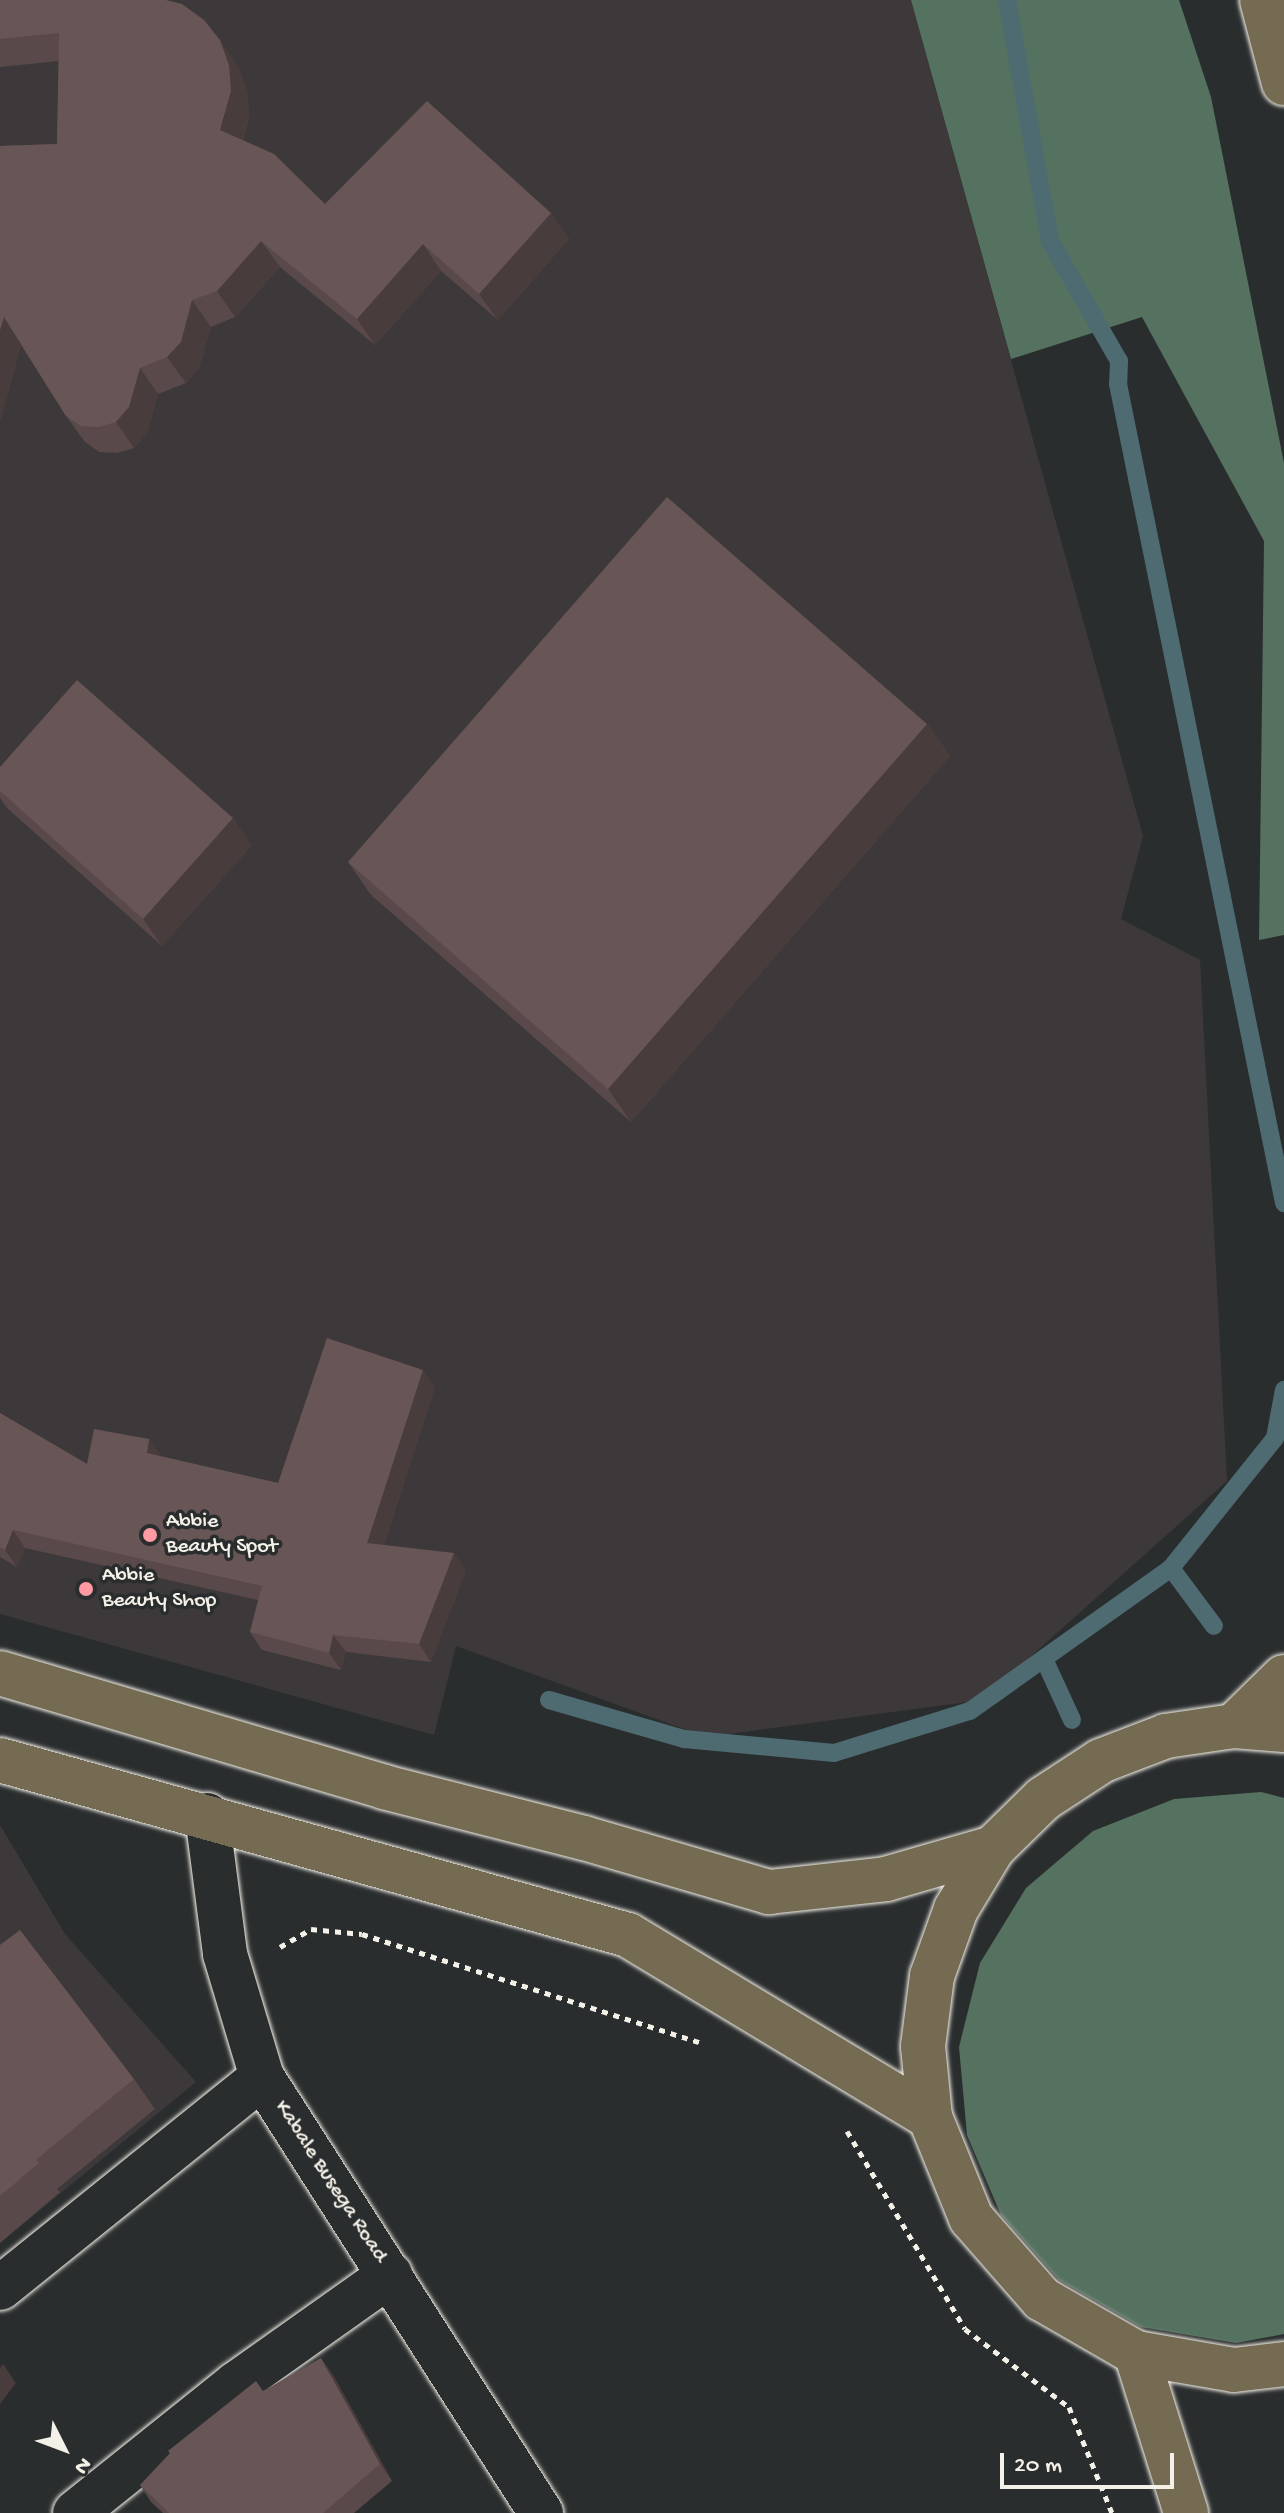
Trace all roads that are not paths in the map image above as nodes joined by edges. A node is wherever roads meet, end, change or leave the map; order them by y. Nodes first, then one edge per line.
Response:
1 (1262, 0) edge
2 (1284, 83) edge
3 (0, 1673) edge
4 (1284, 1677) edge
5 (1234, 1726) junction
6 (1284, 1730) edge
7 (0, 1760) edge
8 (207, 1815) junction
9 (993, 1848) junction
10 (262, 2077) junction
11 (930, 2117) junction
12 (390, 2275) junction
13 (0, 2288) edge
14 (1136, 2353) junction
15 (1284, 2364) edge
16 (75, 2513) edge
17 (541, 2513) edge
18 (1186, 2513) edge

1 - 2 highway
3 - 9 highway
4 - 5 highway
5 - 6 highway
5 - 9 highway
7 - 8 highway
8 - 10 street, Kabale Busega Road
8 - 11 highway
9 - 11 highway
10 - 12 street, Kabale Busega Road
10 - 13 street
11 - 14 highway
12 - 16 street
12 - 17 street, Kabale Busega Road
14 - 15 highway
14 - 18 highway

